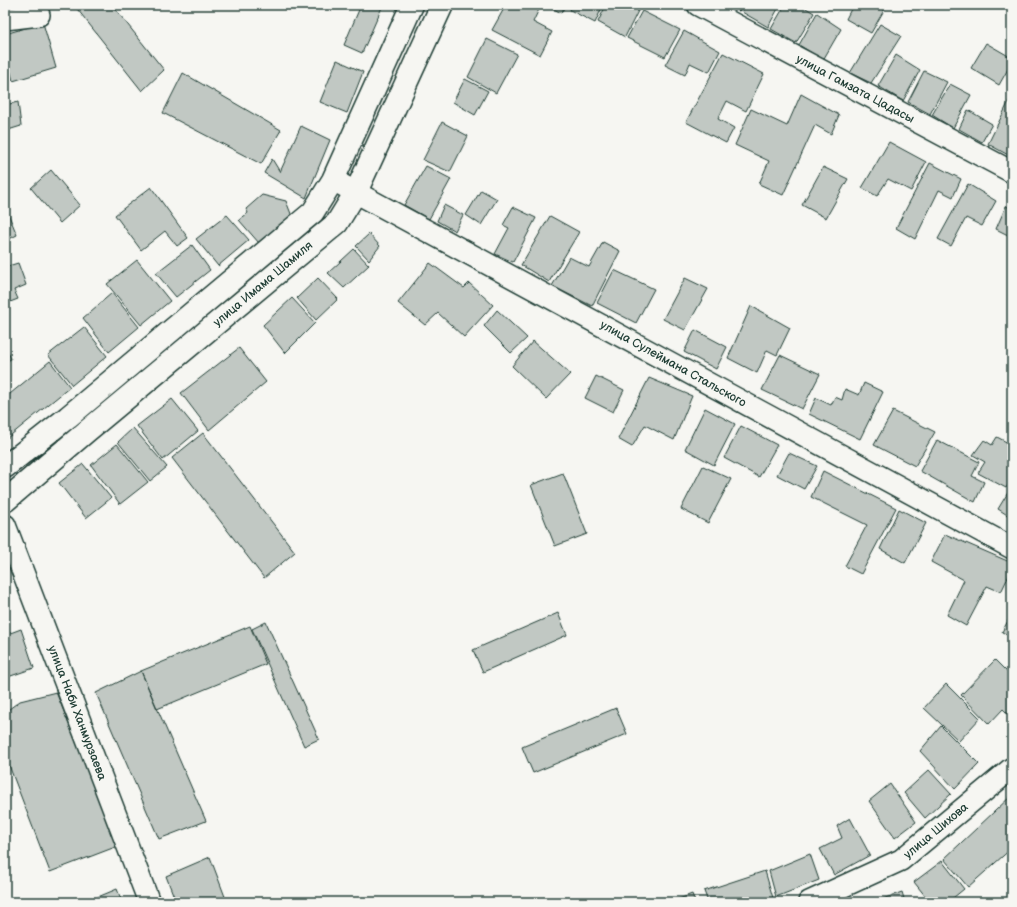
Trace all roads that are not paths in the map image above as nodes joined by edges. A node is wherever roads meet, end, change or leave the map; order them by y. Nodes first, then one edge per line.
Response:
1 (412, 5) edge
2 (442, 5) edge
3 (698, 5) edge
4 (39, 15) dead end
5 (5, 19) edge
6 (1012, 172) edge
7 (333, 180) junction
8 (356, 192) junction
9 (5, 467) edge
10 (5, 501) edge
11 (5, 525) edge
12 (1012, 548) edge
13 (1012, 768) edge
14 (149, 902) edge
15 (809, 902) edge

1 - 7 main road, улица Имама Шамиля
2 - 8 main road, улица Имама Шамиля
3 - 6 street, улица Гамзата Цадасы
4 - 5 street
7 - 8 street, улица Сулеймана Стальского
7 - 9 main road, улица Имама Шамиля
8 - 10 main road, улица Имама Шамиля
8 - 12 street, улица Сулеймана Стальского
11 - 14 street, улица Наби Ханмурзаева
13 - 15 street, улица Шихова

